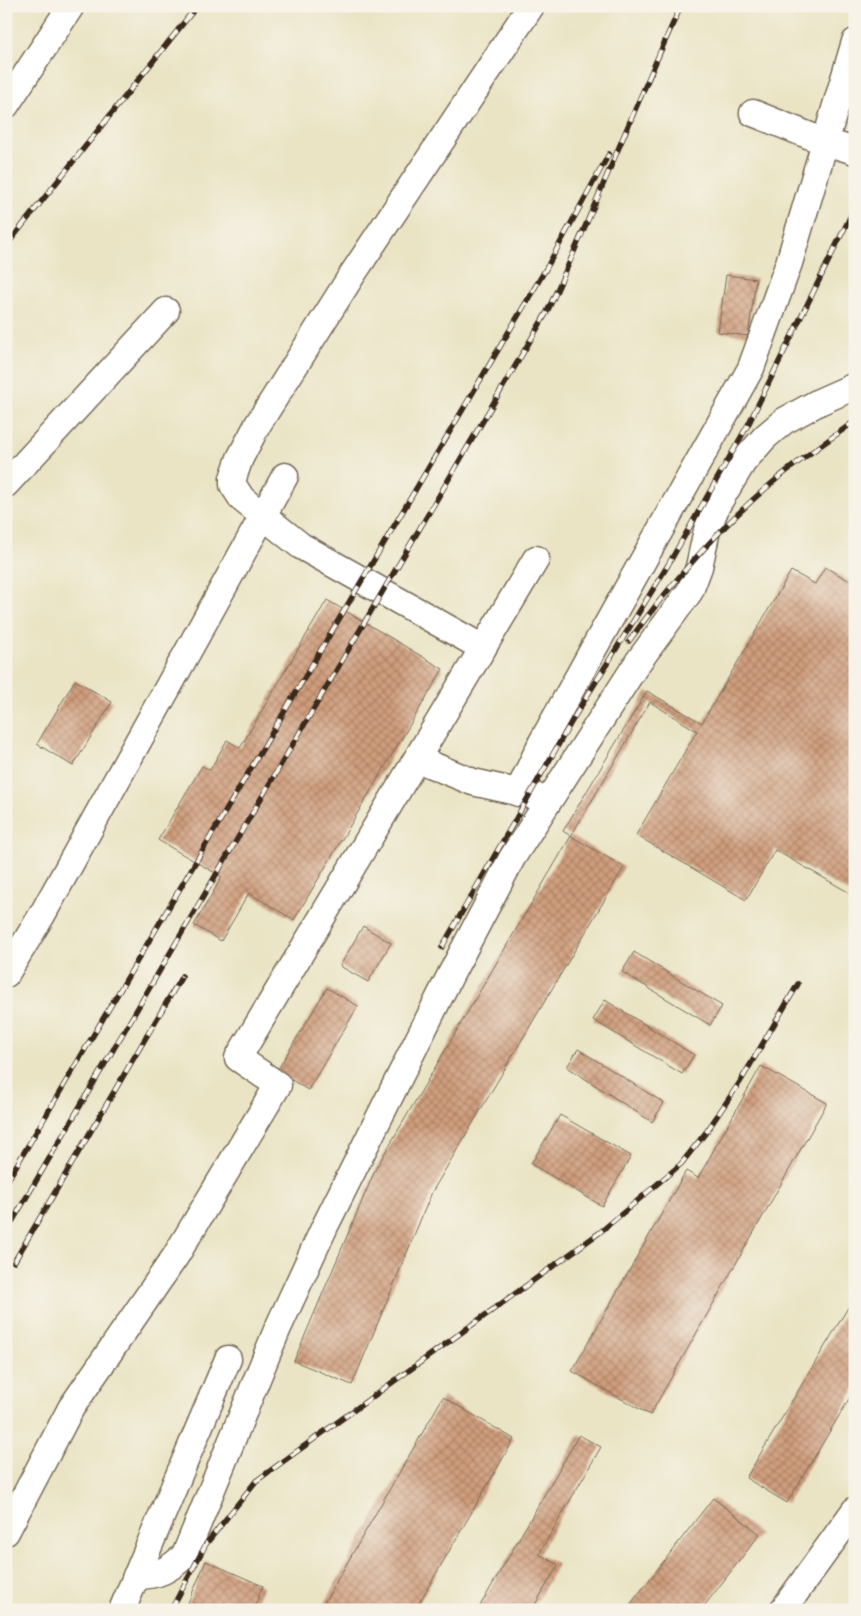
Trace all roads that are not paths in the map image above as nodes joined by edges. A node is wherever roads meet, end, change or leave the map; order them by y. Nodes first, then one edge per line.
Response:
1 (71, 6) edge
2 (531, 6) edge
3 (855, 42) edge
4 (6, 105) edge
5 (753, 113) dead end
6 (825, 142) junction
7 (855, 151) edge
8 (166, 311) dead end
9 (855, 386) edge
10 (707, 450) junction
11 (739, 469) junction
12 (285, 476) dead end
13 (6, 484) edge
14 (263, 518) junction
15 (536, 559) dead end
16 (483, 648) junction
17 (417, 759) junction
18 (518, 793) junction
19 (547, 801) junction
20 (6, 974) edge
21 (228, 1359) dead end
22 (855, 1510) edge
23 (6, 1532) edge
24 (136, 1576) junction
25 (122, 1610) edge
26 (783, 1610) edge

1 - 4 street
2 - 14 street
3 - 6 street
5 - 6 street
6 - 7 street
6 - 10 street
8 - 13 street
9 - 11 street
10 - 11 street
10 - 18 street
11 - 19 street
12 - 14 street
14 - 16 street
14 - 20 street
15 - 16 street
16 - 17 street
17 - 18 street
17 - 23 street
18 - 19 street
19 - 24 street
21 - 24 street
22 - 26 street
24 - 25 street

